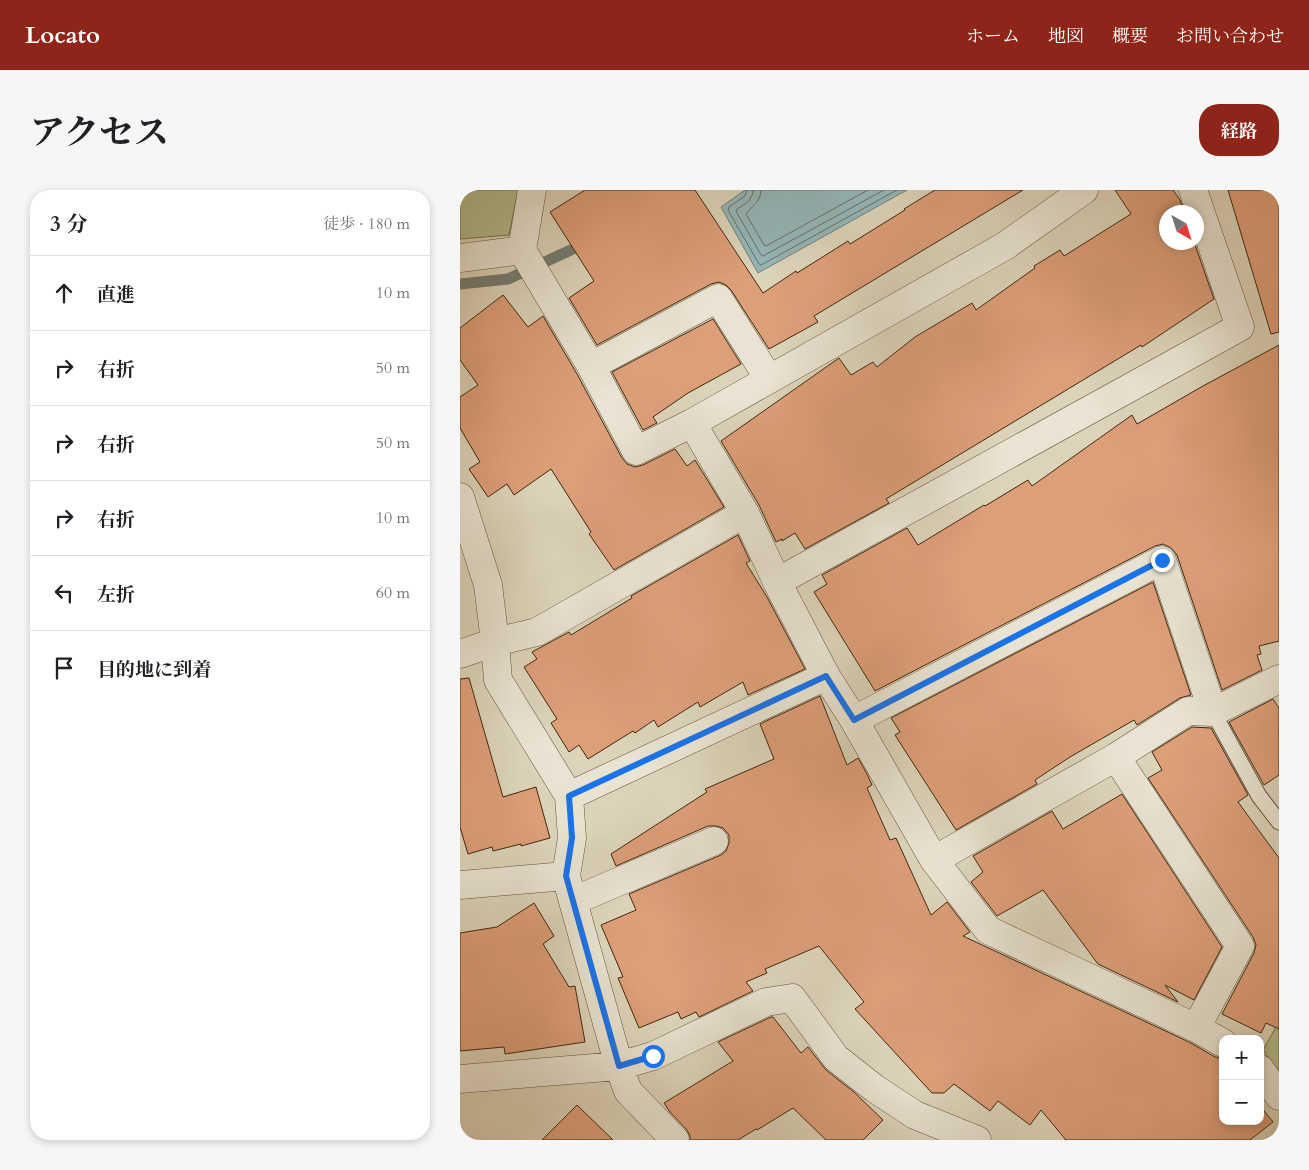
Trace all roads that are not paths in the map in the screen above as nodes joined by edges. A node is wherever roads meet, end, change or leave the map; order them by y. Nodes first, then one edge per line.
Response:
1 (532, 190) edge
2 (1084, 190) edge
3 (1193, 190) edge
4 (522, 250) junction
5 (460, 258) edge
6 (591, 366) junction
7 (769, 379) junction
8 (692, 423) junction
9 (460, 497) edge
10 (745, 513) junction
11 (777, 582) junction
12 (495, 642) junction
13 (460, 654) edge
14 (826, 676) junction
15 (1279, 679) edge
16 (1213, 712) junction
17 (854, 720) junction
18 (1116, 757) junction
19 (569, 796) junction
20 (1279, 822) edge
21 (714, 841) dead end
22 (934, 860) junction
23 (460, 885) edge
24 (570, 889) junction
25 (1196, 1028) junction
26 (1219, 1041) edge
27 (619, 1066) junction
28 (1264, 1075) edge
29 (460, 1079) edge
30 (1279, 1096) edge
31 (675, 1140) edge
32 (977, 1140) edge

1 - 4 street
2 - 7 street
3 - 11 street
4 - 5 street
4 - 6 street
6 - 7 street
6 - 8 street
7 - 8 street
8 - 10 street
9 - 12 street
10 - 11 street
10 - 12 street
11 - 14 street
12 - 13 street
12 - 19 street
14 - 17 street
14 - 19 street
15 - 16 street
16 - 17 street
16 - 18 street
16 - 20 lane
17 - 22 street
18 - 22 street
18 - 25 street
19 - 24 street
21 - 24 street
22 - 25 street
23 - 24 street
24 - 27 street
25 - 26 street
27 - 29 street
27 - 31 street
27 - 32 street
28 - 30 street

